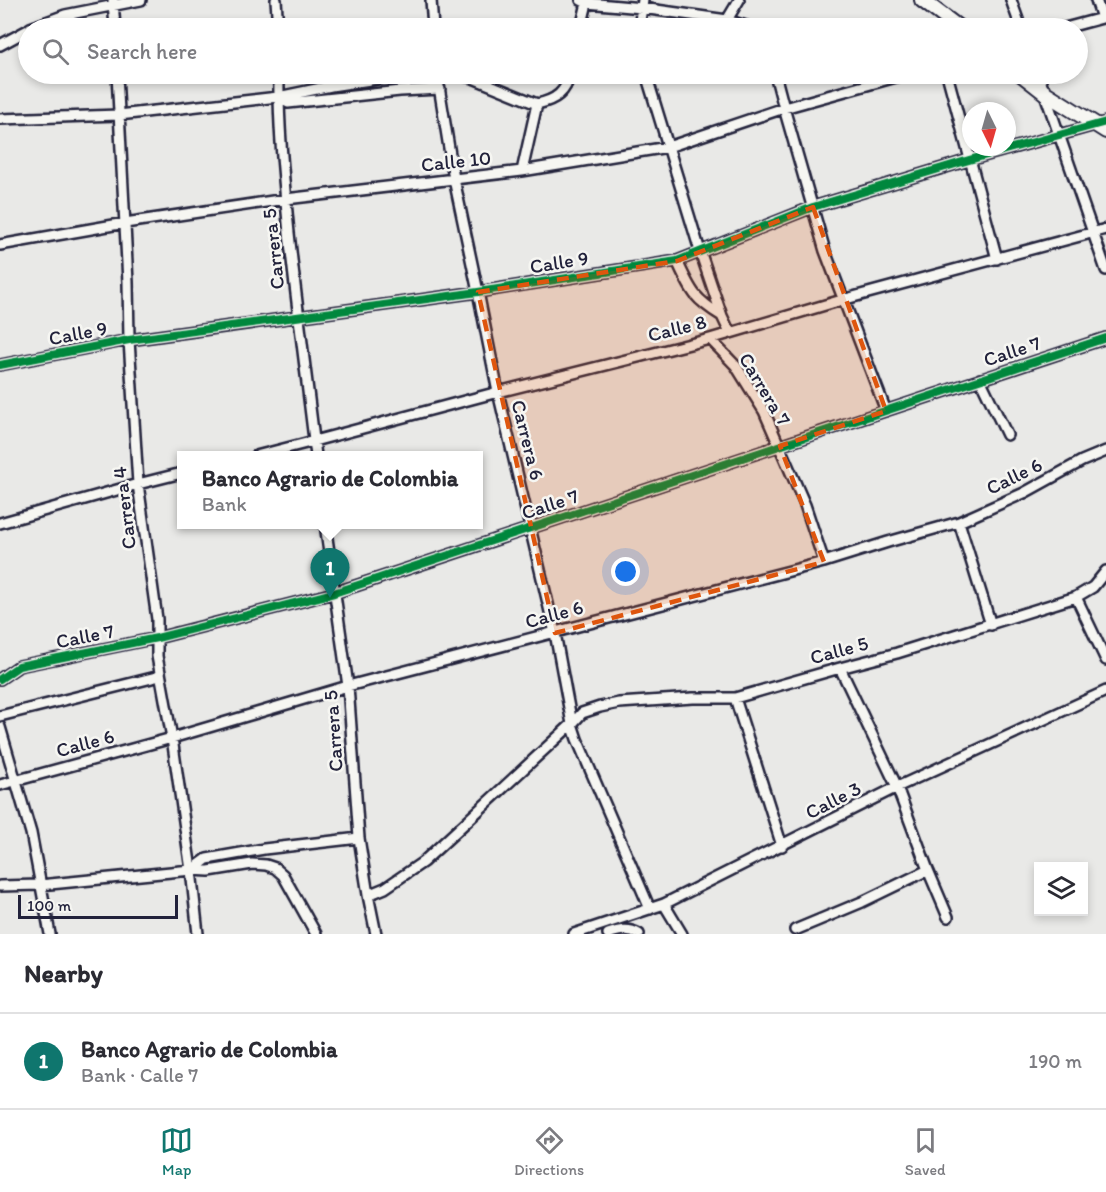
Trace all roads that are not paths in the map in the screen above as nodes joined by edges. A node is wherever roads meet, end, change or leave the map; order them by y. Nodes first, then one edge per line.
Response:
1 (141, 0) edge
2 (276, 0) edge
3 (430, 0) edge
4 (739, 0) edge
5 (922, 0) edge
6 (1011, 0) edge
7 (1096, 0) edge
8 (584, 1) edge
9 (113, 2) edge
10 (642, 4) edge
11 (1104, 17) edge
12 (57, 18) edge
13 (114, 18) edge
14 (277, 18) edge
15 (432, 18) edge
16 (582, 18) edge
17 (716, 18) edge
18 (728, 18) edge
19 (939, 18) edge
20 (1018, 18) edge
21 (1088, 22) edge
22 (18, 35) edge
23 (0, 45) edge
24 (117, 84) edge
25 (279, 84) edge
26 (344, 84) edge
27 (439, 84) edge
28 (488, 84) edge
29 (568, 84) edge
30 (649, 84) edge
31 (778, 84) edge
32 (871, 84) edge
33 (950, 84) edge
34 (1034, 84) edge
35 (1041, 84) edge
36 (440, 89) junction
37 (1044, 92) junction
38 (278, 97) junction
39 (537, 104) junction
40 (784, 108) junction
41 (119, 115) junction
42 (0, 119) edge
43 (1103, 126) edge
44 (1059, 135) junction
45 (668, 147) junction
46 (969, 160) junction
47 (522, 171) junction
48 (454, 178) junction
49 (286, 199) junction
50 (813, 207) junction
51 (125, 223) junction
52 (1106, 229) edge
53 (1093, 233) junction
54 (0, 245) edge
55 (700, 251) junction
56 (997, 259) junction
57 (677, 261) junction
58 (1106, 270) edge
59 (478, 292) junction
60 (843, 300) junction
61 (722, 316) junction
62 (298, 317) junction
63 (730, 333) junction
64 (1106, 338) edge
65 (710, 339) junction
66 (129, 340) junction
67 (0, 365) edge
68 (980, 379) junction
69 (498, 392) junction
70 (886, 411) junction
71 (1007, 435) dead end
72 (314, 441) junction
73 (780, 446) junction
74 (275, 451) edge
75 (315, 451) edge
76 (1106, 451) edge
77 (177, 474) edge
78 (138, 484) junction
79 (959, 522) junction
80 (0, 523) edge
81 (531, 528) junction
82 (326, 529) edge
83 (824, 562) junction
84 (1106, 571) edge
85 (334, 593) junction
86 (1076, 597) junction
87 (991, 625) junction
88 (555, 633) junction
89 (157, 638) junction
90 (1106, 660) edge
91 (840, 668) junction
92 (160, 676) junction
93 (0, 679) edge
94 (348, 686) junction
95 (1106, 691) edge
96 (735, 698) junction
97 (0, 716) edge
98 (572, 724) junction
99 (0, 727) edge
100 (172, 738) junction
101 (16, 781) junction
102 (0, 785) edge
103 (897, 787) junction
104 (359, 838) junction
105 (782, 846) junction
106 (191, 870) junction
107 (928, 870) junction
108 (40, 885) junction
109 (0, 886) edge
110 (368, 896) junction
111 (664, 904) junction
112 (650, 909) junction
113 (948, 917) dead end
114 (795, 930) dead end
115 (50, 934) edge
116 (198, 934) edge
117 (316, 934) edge
118 (376, 934) edge
119 (574, 934) edge
120 (608, 934) edge
121 (639, 934) edge
122 (682, 934) edge

1 - 9 street
2 - 14 street
3 - 15 street
4 - 18 street
5 - 19 main road
6 - 20 street
7 - 11 street
8 - 10 street
8 - 16 street
9 - 12 street
9 - 13 street
10 - 17 street
11 - 21 street
22 - 23 street
24 - 41 street, Carrera 4
25 - 38 street, Carrera 5
26 - 38 street
27 - 36 street, Carrera 6
28 - 39 street
29 - 39 street
30 - 45 street, Carrera 7
31 - 40 street
32 - 40 street, Calle 10
33 - 46 street
34 - 37 main road
35 - 37 street
36 - 38 street
36 - 48 street, Carrera 6
37 - 43 main road
37 - 44 street
38 - 41 street
38 - 49 street, Carrera 5
39 - 47 street
40 - 45 street, Calle 10
40 - 50 street
41 - 42 street
41 - 51 street, Carrera 4
43 - 44 street, Calle 9
44 - 46 street, Calle 9
44 - 53 street
45 - 47 street, Calle 10
45 - 55 street, Carrera 7
46 - 50 street, Calle 9
46 - 56 street
47 - 48 street, Calle 10
48 - 49 street, Calle 10
48 - 59 street, Carrera 6
49 - 51 street, Calle 10
49 - 62 street, Carrera 5
50 - 55 street, Calle 9
50 - 60 street
51 - 54 street, Calle 10
51 - 66 street, Carrera 4
52 - 53 street, Calle 8
53 - 56 street, Calle 8
53 - 58 street
55 - 57 street, Calle 9
55 - 61 street, Carrera 7
56 - 60 street, Calle 8
57 - 59 street, Calle 9
57 - 61 street, Carrera 7
59 - 62 street, Calle 9
59 - 69 street, Carrera 6
60 - 63 street, Calle 8
60 - 70 street
61 - 63 street, Carrera 7
62 - 66 street, Calle 9
62 - 72 street, Carrera 5
63 - 65 street, Calle 8
64 - 68 street, Calle 7
65 - 69 street, Calle 8
65 - 73 street, Carrera 7
66 - 67 street, Calle 9
66 - 78 street, Carrera 4
68 - 70 street, Calle 7
68 - 71 street
69 - 72 street, Calle 8
69 - 81 street, Carrera 6
70 - 73 street, Calle 7
72 - 74 street, Calle 8
72 - 75 street, Carrera 5
73 - 81 street, Calle 7
73 - 83 street, Carrera 7
76 - 79 street, Calle 6
77 - 78 street
78 - 80 street
78 - 89 street, Carrera 4
79 - 83 street, Calle 6
79 - 87 street
81 - 85 street, Calle 7
81 - 88 street, Carrera 6
82 - 85 street, Carrera 5
83 - 88 street, Calle 6
84 - 86 street, Calle 5
85 - 89 street, Calle 7
85 - 94 street, Carrera 5
86 - 87 street, Calle 5
86 - 90 street
87 - 91 street, Calle 5
88 - 94 street, Calle 6
88 - 98 street, Carrera 6
89 - 92 street, Carrera 4
89 - 93 street, Calle 7
91 - 96 street, Calle 5
91 - 103 street
92 - 97 street
92 - 100 street, Carrera 4
94 - 100 street, Calle 6
94 - 104 street, Carrera 5
95 - 103 street, Calle 3
96 - 98 street, Calle 5
96 - 105 street
98 - 110 street, Calle 5
98 - 112 street, Carrera 6
99 - 101 street
100 - 101 street, Calle 6
100 - 106 street, Carrera 4
101 - 102 street, Calle 6
101 - 108 street
103 - 105 street, Calle 3
103 - 107 street
104 - 106 street
104 - 110 street, Carrera 5
105 - 111 street, Calle 3
106 - 108 street
106 - 116 street, Carrera 4
106 - 117 street
107 - 113 street
107 - 114 street
108 - 109 street
108 - 115 street
110 - 118 street, Carrera 5
111 - 112 street, Calle 3
111 - 122 street
112 - 119 street, Calle 3
120 - 121 street

